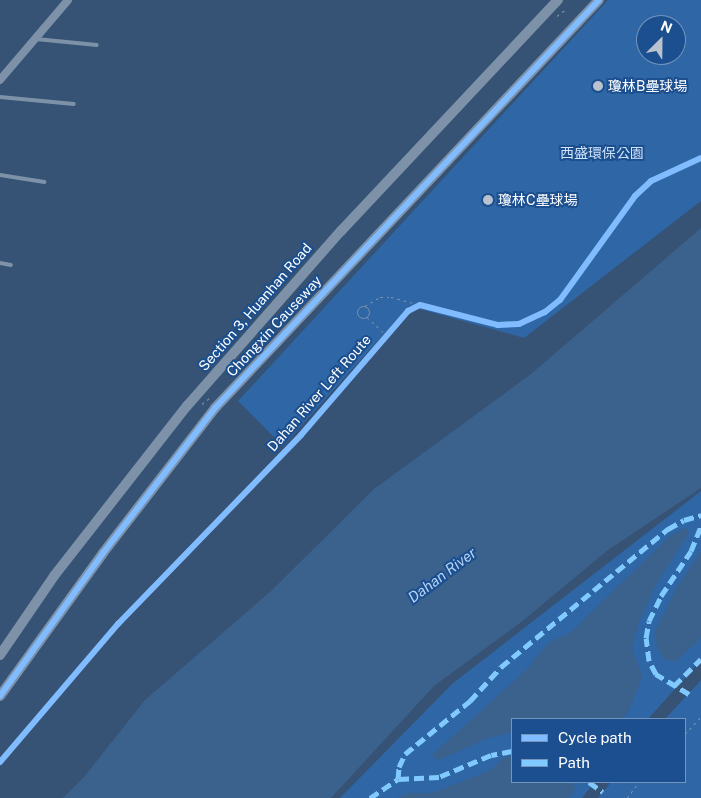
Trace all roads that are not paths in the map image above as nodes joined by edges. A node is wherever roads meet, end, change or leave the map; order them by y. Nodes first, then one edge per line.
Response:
1 (68, 0) edge
2 (558, 0) edge
3 (599, 0) edge
4 (36, 39) junction
5 (97, 45) dead end
6 (0, 80) edge
7 (0, 97) edge
8 (74, 104) dead end
9 (0, 176) edge
10 (44, 182) dead end
11 (0, 263) edge
12 (11, 265) dead end
13 (0, 656) edge
14 (0, 696) edge

1 - 4 street
2 - 13 street, Section 3, Huanhan Road
3 - 14 street, Chongxin Causeway
4 - 5 lane
4 - 6 street
7 - 8 lane
9 - 10 lane
11 - 12 lane

